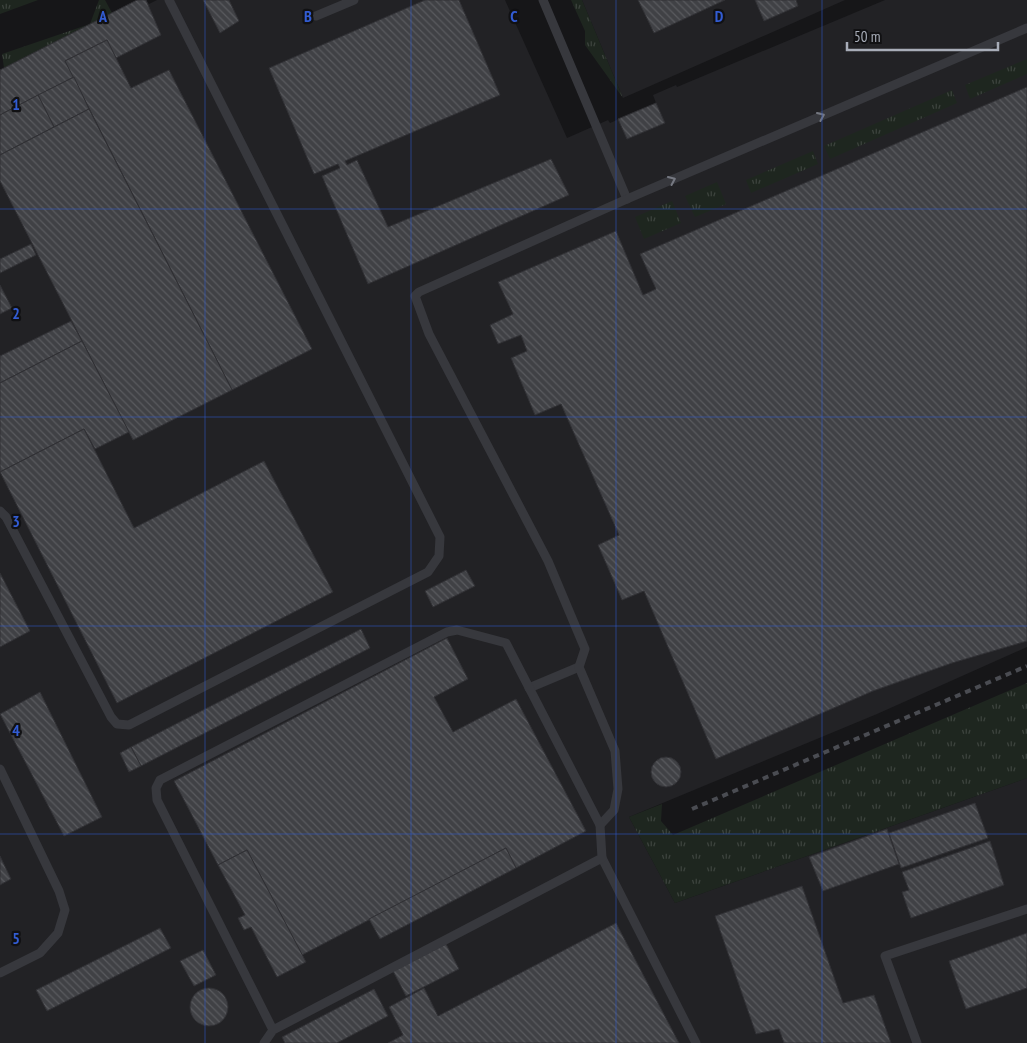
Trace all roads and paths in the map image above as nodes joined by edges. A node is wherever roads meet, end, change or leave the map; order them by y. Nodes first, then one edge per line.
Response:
1 (168, 0) edge
2 (354, 0) edge
3 (543, 0) edge
4 (316, 16) dead end
5 (1027, 28) edge
6 (627, 199) junction
7 (0, 511) edge
8 (580, 667) junction
9 (529, 688) junction
10 (0, 768) edge
11 (600, 825) junction
12 (602, 858) junction
13 (1027, 909) edge
14 (0, 974) edge
15 (273, 1030) junction
16 (264, 1043) edge
17 (696, 1043) edge
18 (917, 1043) edge

1 - 7 lane
2 - 4 lane
3 - 6 lane
6 -> 5 lane
6 - 8 lane
8 - 9 lane
8 - 11 lane
9 - 11 lane
9 - 15 lane
10 - 14 lane
11 - 12 lane
12 - 15 lane
12 - 17 lane
13 - 18 lane
15 - 16 lane

